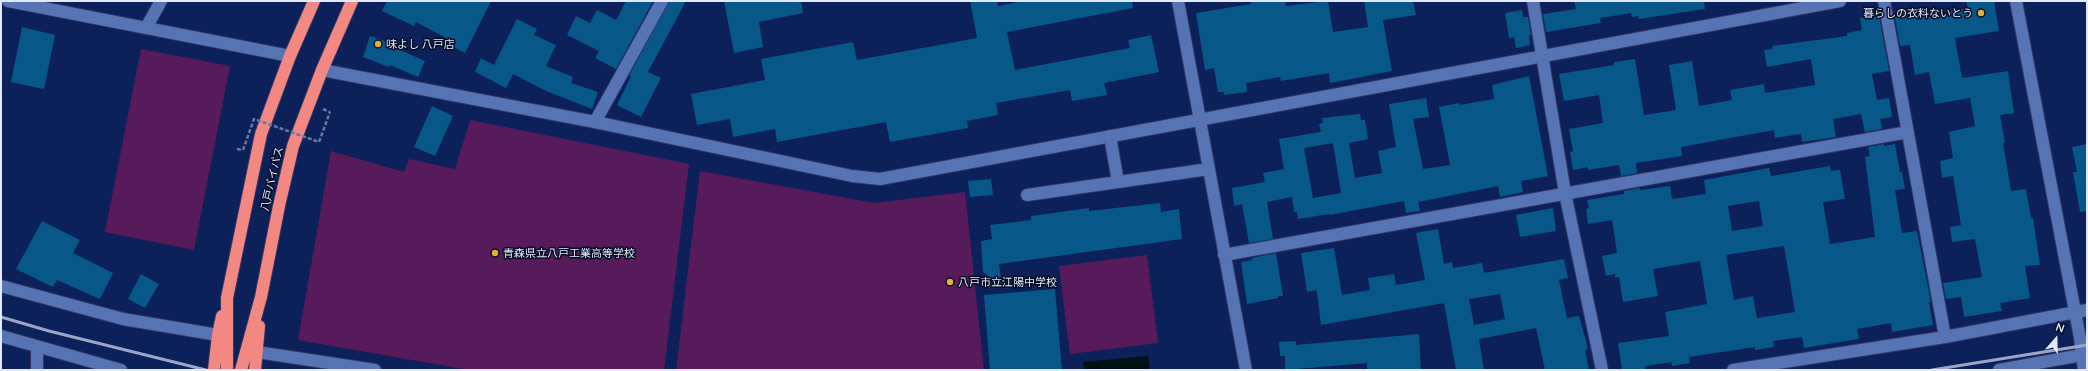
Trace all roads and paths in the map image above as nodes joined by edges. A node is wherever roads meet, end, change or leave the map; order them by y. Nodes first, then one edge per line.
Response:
1 (8, 1) edge
2 (161, 1) edge
3 (314, 1) edge
4 (352, 1) edge
5 (662, 1) edge
6 (1178, 1) edge
7 (1533, 1) edge
8 (1840, 1) edge
9 (1884, 1) edge
10 (2016, 1) edge
11 (146, 28) junction
12 (290, 56) junction
13 (1543, 56) junction
14 (322, 70) junction
15 (323, 109) dead end
16 (1200, 119) junction
17 (595, 122) junction
18 (1908, 132) junction
19 (1110, 136) junction
20 (237, 148) dead end
21 (1209, 170) junction
22 (1118, 182) junction
23 (1565, 193) junction
24 (1027, 195) dead end
25 (1224, 255) junction
26 (1, 286) edge
27 (261, 297) junction
28 (227, 298) junction
29 (2087, 310) edge
30 (2074, 312) junction
31 (218, 335) junction
32 (1, 336) edge
33 (1945, 337) junction
34 (37, 347) junction
35 (257, 352) junction
36 (2082, 356) junction
37 (115, 369) edge
38 (37, 370) edge
39 (214, 370) edge
40 (227, 370) edge
41 (241, 370) edge
42 (255, 370) edge
43 (375, 370) edge
44 (1246, 370) edge
45 (1602, 370) edge
46 (1733, 370) edge
47 (1999, 370) edge
48 (2084, 370) edge

1 - 11 street
2 - 11 street
3 - 12 highway, 八戸バイパス
4 - 14 highway, 八戸バイパス
5 - 17 street
6 - 16 street
7 - 13 street
8 - 13 street
9 - 18 street
10 - 30 street
11 - 12 street
12 - 28 highway, 八戸バイパス
13 - 16 street
13 - 23 street
14 - 17 street
14 - 27 highway, 八戸バイパス
15 - 20 path, bridge
16 - 19 street
16 - 21 street
17 - 19 street
18 - 23 street
18 - 33 street
19 - 22 street
21 - 22 street
21 - 25 street
22 - 24 street
23 - 25 street
23 - 45 street
25 - 44 street
26 - 31 street
27 - 35 highway
27 - 41 highway, 八戸バイパス
28 - 31 highway
28 - 40 highway, 八戸バイパス
29 - 30 street
30 - 33 street
30 - 36 street
31 - 39 highway
32 - 34 street
33 - 46 street
34 - 37 street
34 - 38 street
35 - 42 highway
35 - 43 street
36 - 47 street
36 - 48 street

